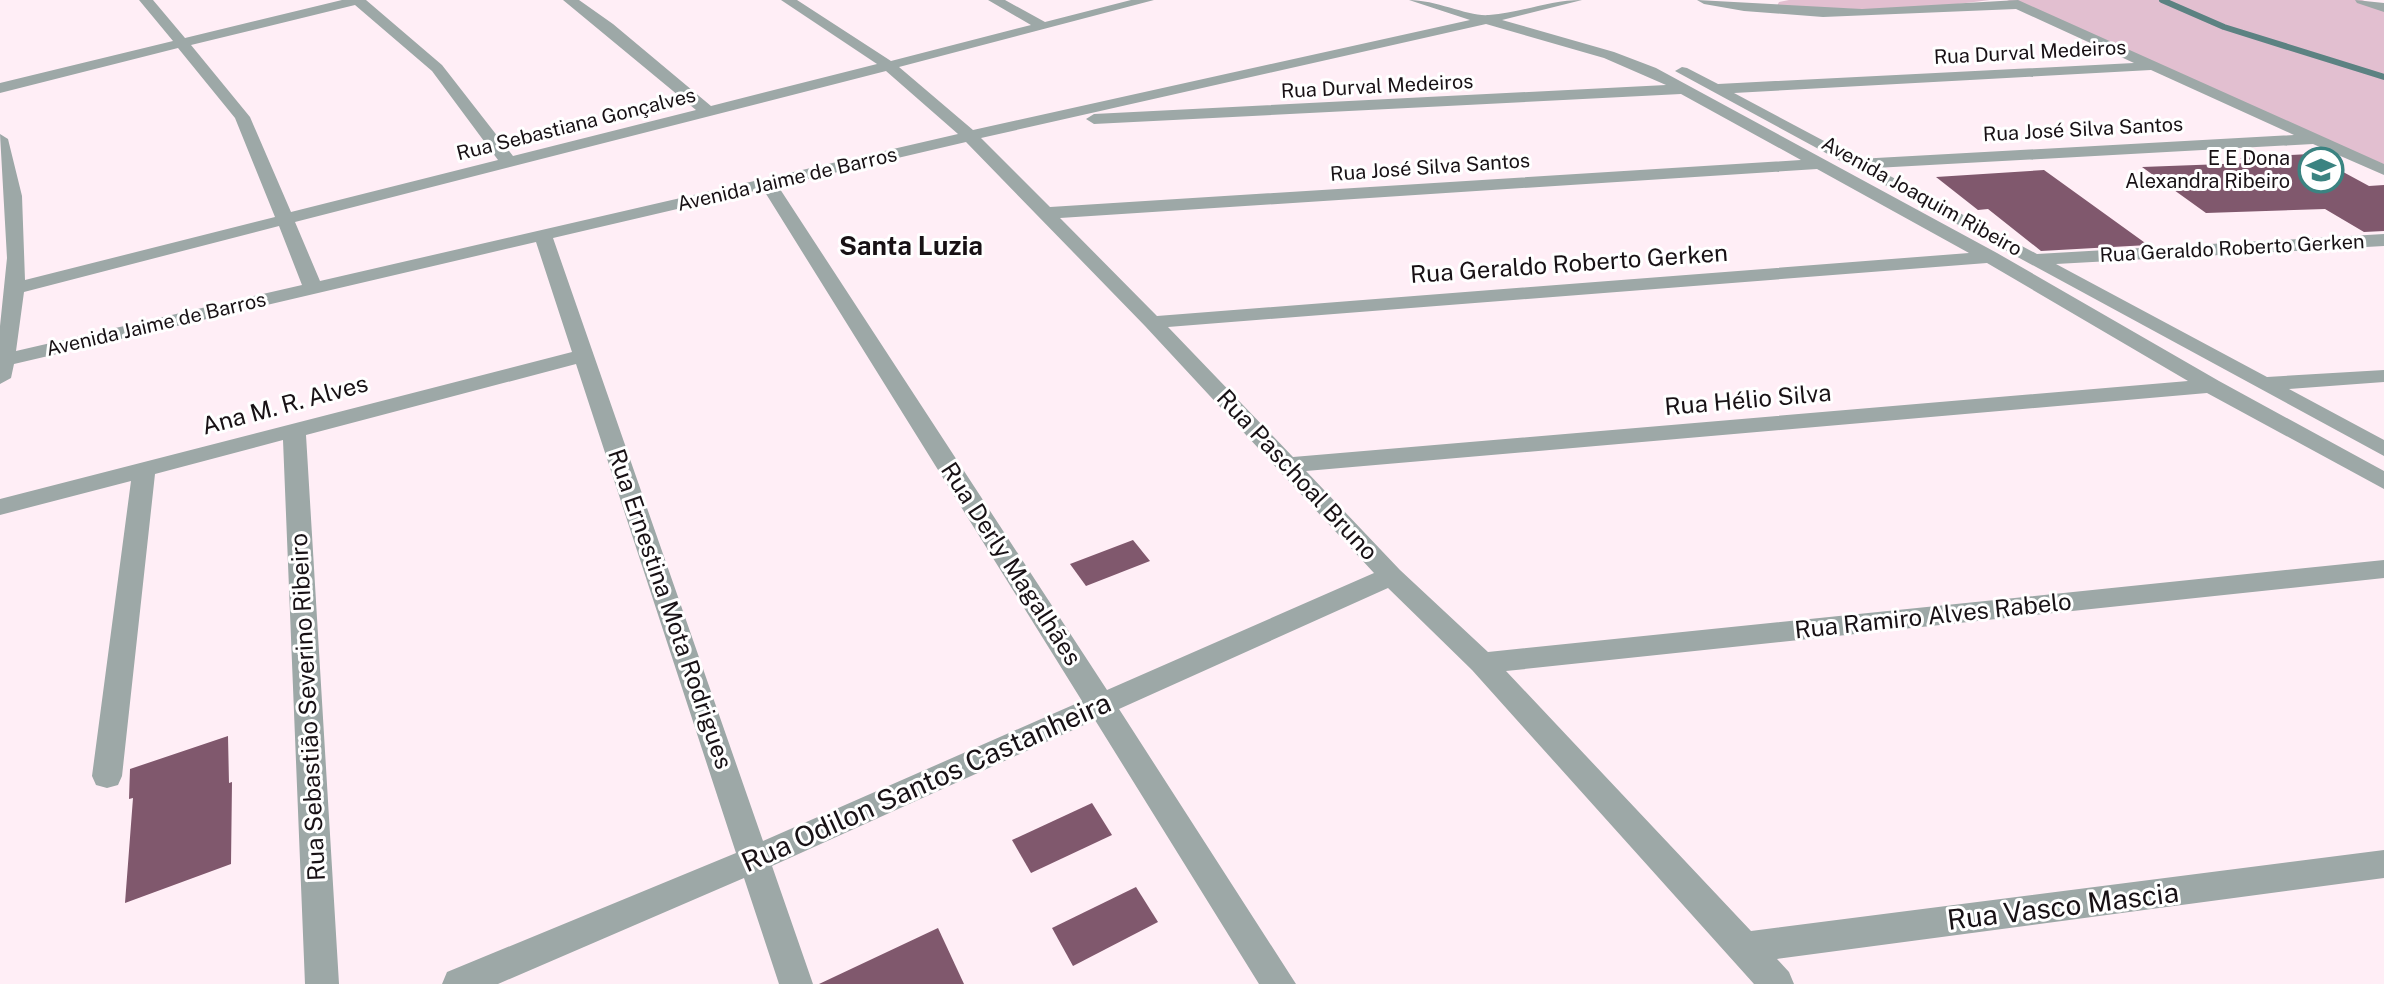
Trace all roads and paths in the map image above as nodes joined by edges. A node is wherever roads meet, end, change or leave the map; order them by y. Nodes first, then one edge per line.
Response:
1 (146, 0) edge
2 (358, 0) edge
3 (570, 0) edge
4 (788, 0) edge
5 (995, 0) edge
6 (1147, 0) edge
7 (1416, 0) edge
8 (1456, 0) edge
9 (1575, 0) edge
10 (1704, 0) edge
11 (2362, 0) edge
12 (2014, 3) edge
13 (2384, 8) edge
14 (1511, 15) junction
15 (1488, 19) junction
16 (1043, 26) junction
17 (183, 42) junction
18 (889, 66) junction
19 (2153, 66) junction
20 (0, 88) edge
21 (1682, 89) junction
22 (1717, 89) junction
23 (709, 113) junction
24 (1074, 114) junction
25 (970, 136) junction
26 (0, 139) edge
27 (2316, 139) junction
28 (510, 164) junction
29 (1817, 164) junction
30 (1853, 164) junction
31 (2384, 170) edge
32 (768, 184) junction
33 (1047, 213) junction
34 (285, 220) junction
35 (543, 235) junction
36 (2384, 240) edge
37 (1990, 257) junction
38 (2033, 260) junction
39 (313, 287) junction
40 (15, 288) junction
41 (1152, 322) junction
42 (584, 355) junction
43 (2, 367) edge
44 (2384, 376) edge
45 (2265, 384) junction
46 (2211, 386) junction
47 (294, 429) junction
48 (2384, 449) edge
49 (1289, 465) junction
50 (144, 470) junction
51 (2384, 481) edge
52 (0, 507) edge
53 (2384, 569) edge
54 (1391, 576) junction
55 (1482, 663) junction
56 (1101, 704) junction
57 (107, 776) dead end
58 (755, 859) junction
59 (2384, 864) edge
60 (1743, 948) junction
61 (322, 984) edge
62 (459, 984) edge
63 (796, 984) edge
64 (1279, 984) edge
65 (1777, 984) edge

1 - 17 street
2 - 17 street
2 - 28 street
3 - 23 street
4 - 18 street, Rua Paschoal Bruno
5 - 16 street
6 - 16 street, Rua Sebastiana Gonçalves
7 - 15 street, Avenida Joaquim Ribeiro
8 - 14 street, Avenida Joaquim Ribeiro
9 - 14 street, Avenida Jaime de Barros
10 - 12 street
11 - 13 street
12 - 19 street
14 - 15 street, Avenida Jaime de Barros
14 - 22 street, Avenida Joaquim Ribeiro
15 - 21 street, Avenida Joaquim Ribeiro
15 - 24 street, Avenida Jaime de Barros
16 - 18 street, Rua Sebastiana Gonçalves
17 - 20 street
17 - 34 street
18 - 23 street, Rua Sebastiana Gonçalves
18 - 25 street, Rua Paschoal Bruno
19 - 22 street, Rua Durval Medeiros
19 - 27 street
21 - 24 street, Rua Durval Medeiros
21 - 29 street, Avenida Joaquim Ribeiro
22 - 30 street, Avenida Joaquim Ribeiro
23 - 28 street, Rua Sebastiana Gonçalves
24 - 25 street, Avenida Jaime de Barros
25 - 32 street, Avenida Jaime de Barros
25 - 33 street, Rua Paschoal Bruno
26 - 40 street
27 - 30 street, Rua José Silva Santos
27 - 31 street
28 - 34 street, Rua Sebastiana Gonçalves
29 - 33 street, Rua José Silva Santos
29 - 37 street, Avenida Joaquim Ribeiro
30 - 38 street, Avenida Joaquim Ribeiro
32 - 35 street, Avenida Jaime de Barros
32 - 56 street, Rua Derly Magalhães
33 - 41 street, Rua Paschoal Bruno
34 - 39 street
34 - 40 street, Rua Sebastiana Gonçalves
35 - 39 street, Avenida Jaime de Barros
35 - 42 street, Rua Ernestina Mota Rodrigues
36 - 38 street, Rua Geraldo Roberto Gerken
37 - 41 street, Rua Geraldo Roberto Gerken
37 - 46 street, Avenida Joaquim Ribeiro
38 - 45 street, Avenida Joaquim Ribeiro
39 - 43 street, Avenida Jaime de Barros
40 - 43 street
41 - 49 street, Rua Paschoal Bruno
42 - 47 street, Ana M. R. Alves
42 - 58 street, Rua Ernestina Mota Rodrigues
44 - 45 street
45 - 48 street, Avenida Joaquim Ribeiro
46 - 49 street, Rua Hélio Silva
46 - 51 street, Avenida Joaquim Ribeiro
47 - 50 street, Ana M. R. Alves
47 - 61 street, Rua Sebastião Severino Ribeiro
49 - 54 street, Rua Paschoal Bruno
50 - 52 street, Ana M. R. Alves
50 - 57 street
53 - 55 street, Rua Ramiro Alves Rabelo
54 - 55 street, Rua Paschoal Bruno
54 - 56 street, Rua Odilon Santos Castanheira
55 - 60 street, Rua Paschoal Bruno
56 - 58 street, Rua Odilon Santos Castanheira
56 - 64 street, Rua Derly Magalhães
58 - 62 street, Rua Odilon Santos Castanheira
58 - 63 street, Rua Ernestina Mota Rodrigues
59 - 60 street, Rua Vasco Mascia
60 - 65 street, Rua Paschoal Bruno

